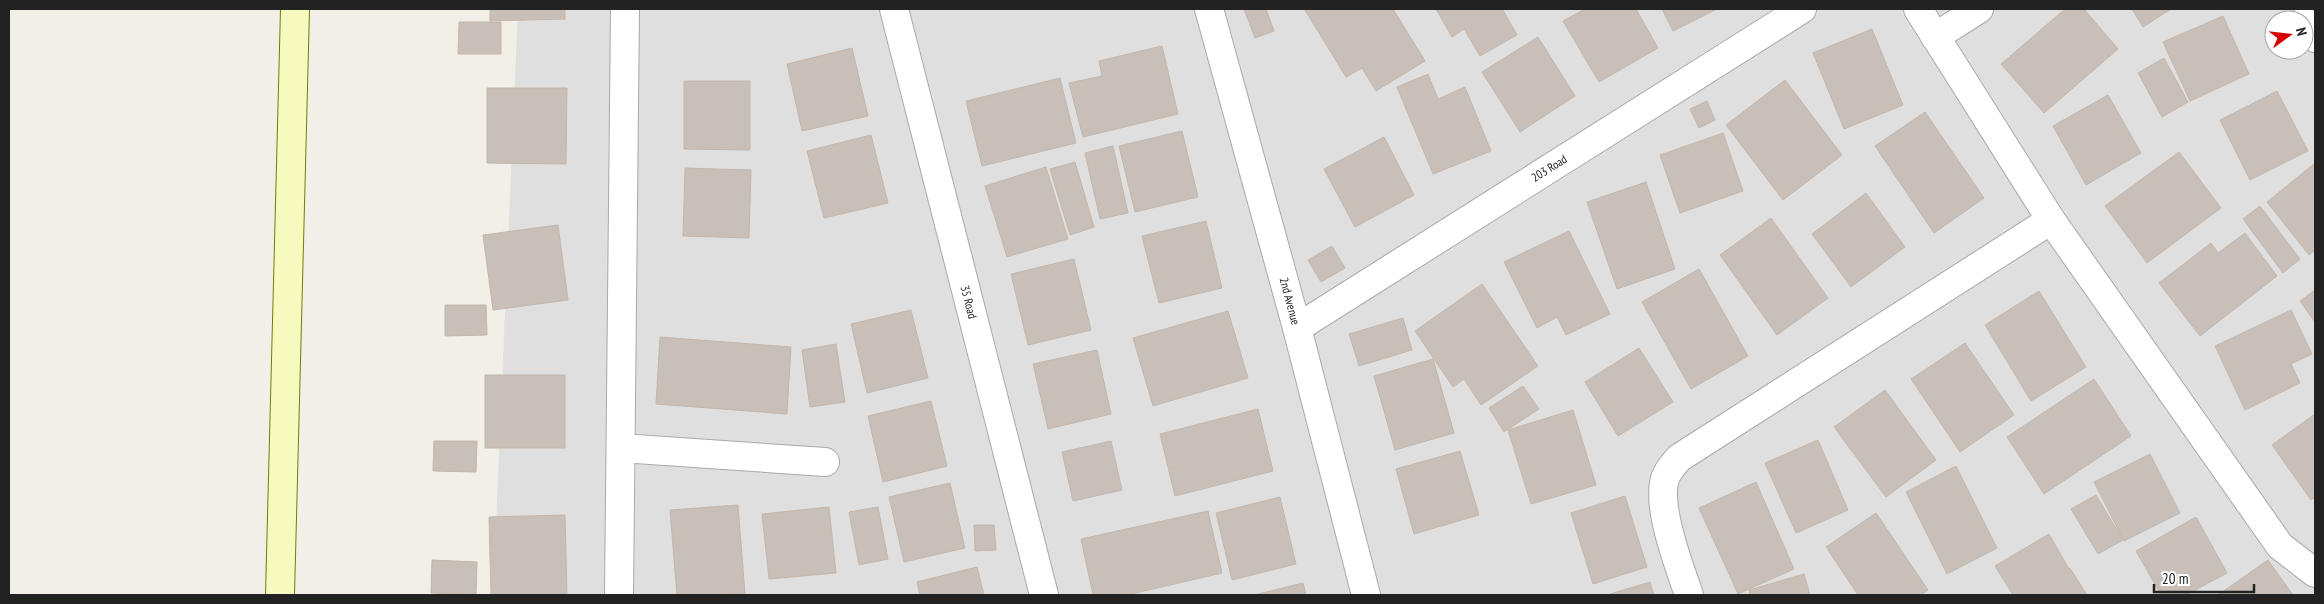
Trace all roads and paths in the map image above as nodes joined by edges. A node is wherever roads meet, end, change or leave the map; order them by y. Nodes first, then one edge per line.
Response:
1 (295, 9) edge
2 (625, 9) edge
3 (632, 9) edge
4 (894, 9) edge
5 (1209, 9) edge
6 (1802, 9) edge
7 (1918, 9) edge
8 (1978, 9) edge
9 (1935, 37) junction
10 (2051, 220) junction
11 (1297, 328) junction
12 (621, 448) junction
13 (825, 462) dead end
14 (2315, 573) edge
15 (280, 595) edge
16 (619, 595) edge
17 (1044, 595) edge
18 (1366, 595) edge
19 (1688, 595) edge

1 - 15 main road
2 - 3 street
2 - 12 street
4 - 17 street, 35 Road
5 - 11 street, 2nd Avenue
6 - 11 street, 203 Road
7 - 9 street
8 - 9 street
9 - 10 street
10 - 14 street
10 - 19 street
11 - 18 street, 2nd Avenue
12 - 13 street
12 - 16 street

